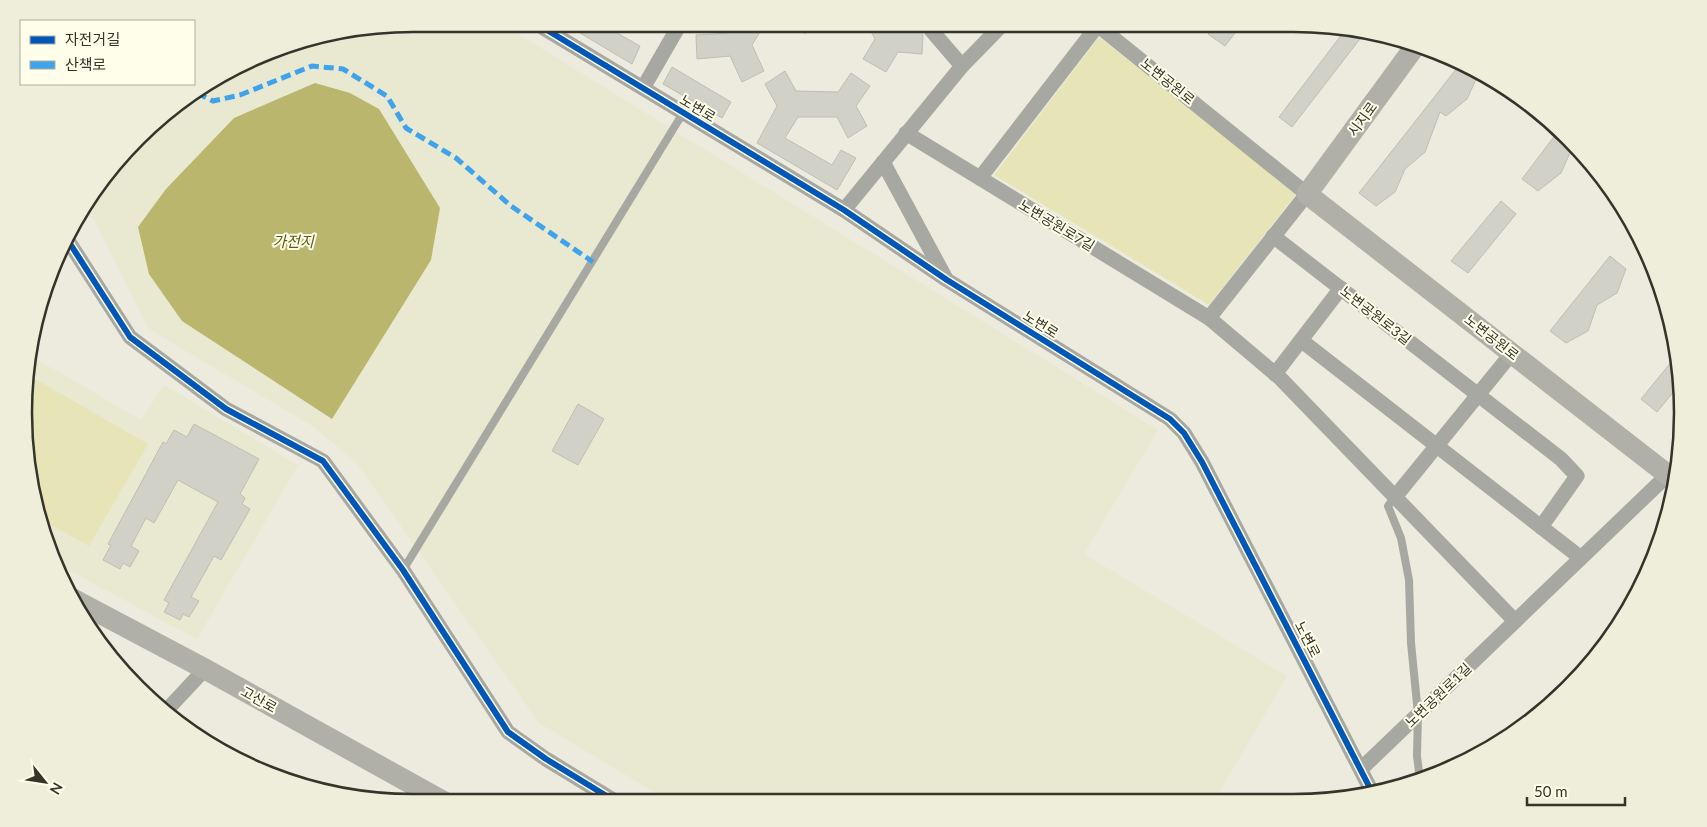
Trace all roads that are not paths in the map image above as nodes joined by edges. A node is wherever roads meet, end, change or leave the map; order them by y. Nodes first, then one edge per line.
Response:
1 (551, 32) edge
2 (675, 32) edge
3 (933, 32) edge
4 (995, 32) edge
5 (1092, 32) edge
6 (1106, 32) edge
7 (1411, 51) edge
8 (962, 66) junction
9 (643, 88) junction
10 (683, 113) junction
11 (906, 133) junction
12 (883, 162) junction
13 (980, 178) junction
14 (1307, 194) junction
15 (844, 210) junction
16 (1273, 236) junction
17 (71, 247) edge
18 (947, 280) junction
19 (1341, 288) junction
20 (1209, 318) junction
21 (1302, 341) junction
22 (1512, 353) junction
23 (1275, 374) junction
24 (1478, 394) junction
25 (1437, 446) junction
26 (1670, 471) edge
27 (1668, 479) edge
28 (1395, 497) junction
29 (1541, 527) junction
30 (1581, 558) junction
31 (402, 570) junction
32 (85, 605) edge
33 (1515, 622) junction
34 (205, 668) junction
35 (170, 706) edge
36 (1418, 714) junction
37 (1361, 769) junction
38 (1419, 773) edge
39 (1369, 787) edge
40 (430, 794) edge
41 (605, 794) edge

1 - 9 street, 노변로
2 - 9 street
3 - 8 street
4 - 8 street
5 - 13 street, 노변공원로
6 - 14 street, 노변공원로
7 - 14 street, 시지로
8 - 11 street
9 - 10 street, 노변로
10 - 15 street, 노변로
10 - 31 lane
11 - 12 street
11 - 13 street, 노변공원로7길
12 - 15 street
12 - 18 street, 노변로
13 - 20 street, 노변공원로7길
14 - 16 street
14 - 22 street, 노변공원로
15 - 18 street, 노변로
16 - 19 street, 노변공원로3길
16 - 20 street
17 - 31 street
18 - 37 street, 노변로
19 - 21 street
19 - 24 street, 노변공원로3길
20 - 23 street
21 - 23 street
21 - 25 street
22 - 24 street
22 - 26 street, 노변공원로
23 - 28 street
24 - 25 street
24 - 29 street, 노변공원로3길
25 - 28 street
25 - 29 street
27 - 30 street, 노변공원로1길
28 - 33 street
28 - 36 lane
29 - 30 street
30 - 33 street, 노변공원로1길
31 - 41 street
32 - 34 street, 고산로
33 - 36 street, 노변공원로1길
34 - 35 street
34 - 40 street, 고산로
36 - 37 street, 노변공원로1길
36 - 38 lane
37 - 39 street, 노변로

